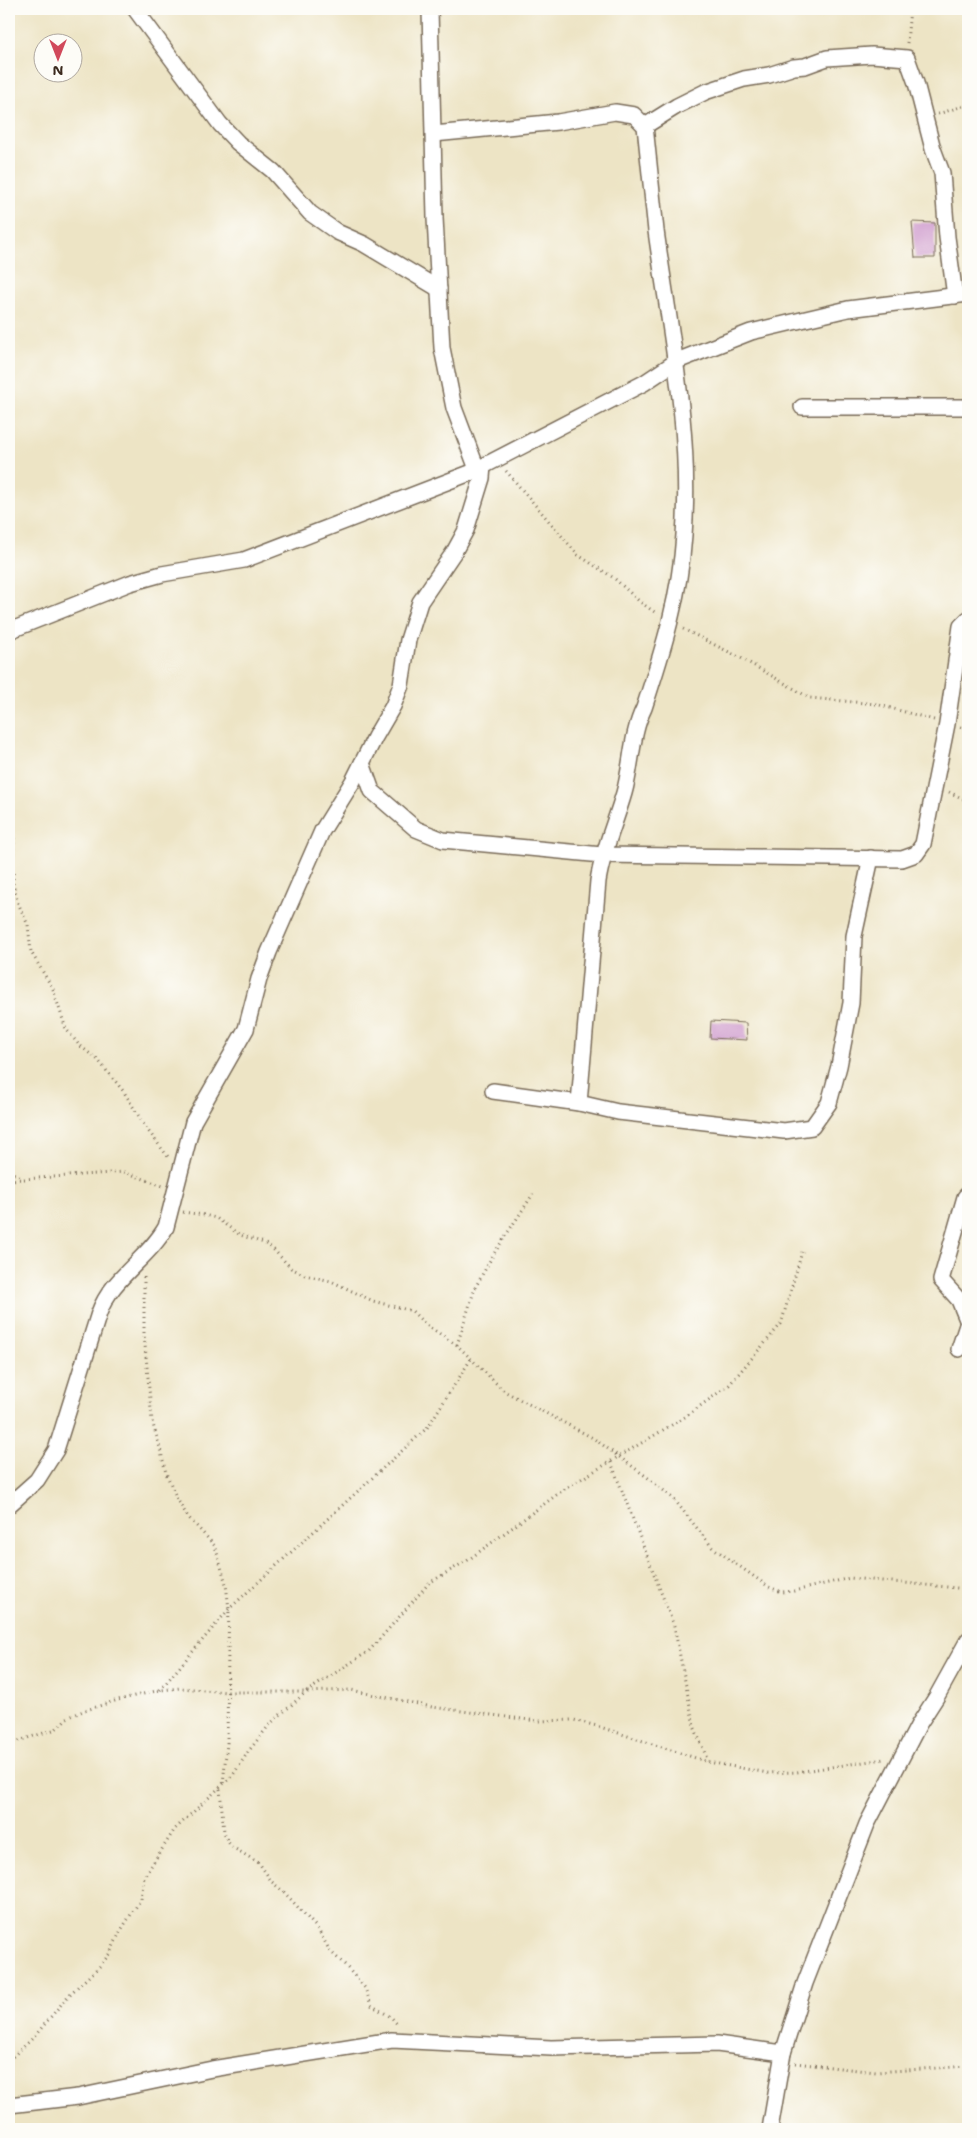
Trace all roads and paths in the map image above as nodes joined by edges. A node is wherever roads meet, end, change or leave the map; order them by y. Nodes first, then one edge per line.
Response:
1 (135, 9) edge
2 (430, 9) edge
3 (910, 9) edge
4 (907, 58) junction
5 (968, 106) edge
6 (925, 120) junction
7 (645, 126) junction
8 (434, 134) junction
9 (439, 289) junction
10 (961, 295) edge
11 (676, 361) junction
12 (802, 407) dead end
13 (968, 408) edge
14 (485, 465) junction
15 (968, 619) edge
16 (671, 623) junction
17 (9, 631) edge
18 (947, 724) junction
19 (362, 763) junction
20 (935, 786) junction
21 (968, 801) edge
22 (9, 819) edge
23 (602, 855) junction
24 (871, 858) junction
25 (493, 1091) dead end
26 (579, 1103) junction
27 (9, 1172) edge
28 (180, 1173) junction
29 (24, 1178) junction
30 (9, 1180) edge
31 (175, 1191) junction
32 (533, 1194) dead end
33 (968, 1194) edge
34 (170, 1211) junction
35 (802, 1252) dead end
36 (146, 1254) junction
37 (968, 1322) edge
38 (457, 1345) junction
39 (958, 1349) dead end
40 (471, 1359) junction
41 (618, 1456) junction
42 (611, 1462) junction
43 (9, 1505) edge
44 (968, 1589) edge
45 (229, 1610) junction
46 (968, 1640) edge
47 (160, 1690) junction
48 (227, 1692) junction
49 (306, 1692) junction
50 (9, 1744) edge
51 (904, 1756) junction
52 (708, 1762) junction
53 (223, 1784) junction
54 (220, 1789) junction
55 (407, 2041) junction
56 (782, 2058) junction
57 (9, 2060) edge
58 (968, 2066) edge
59 (9, 2105) edge
60 (770, 2129) edge

1 - 9 street
2 - 8 street
3 - 4 path
4 - 6 street
4 - 7 street
5 - 6 path
6 - 10 street
7 - 8 street
7 - 11 street
8 - 9 street
9 - 14 street
10 - 11 street
11 - 14 street
11 - 16 street
12 - 13 street
14 - 16 path
14 - 17 street
14 - 19 street
15 - 18 street
16 - 18 path
16 - 23 street
18 - 20 street
19 - 23 street
19 - 28 street
20 - 21 path
20 - 24 street
22 - 28 path
23 - 24 street
23 - 26 street
24 - 26 street
25 - 26 street
27 - 29 path
28 - 31 street
29 - 30 path
29 - 31 path
31 - 34 street
32 - 38 path
33 - 37 street
34 - 36 street
34 - 38 path
35 - 41 path
36 - 43 street
36 - 45 path
37 - 39 street
38 - 40 path
40 - 41 path
40 - 45 path
41 - 42 path
41 - 44 path
42 - 49 path
42 - 52 path
45 - 47 path
45 - 48 path
46 - 51 street
47 - 48 path
47 - 50 path
48 - 49 path
48 - 53 path
49 - 52 path
49 - 53 path
51 - 52 path
51 - 56 street
53 - 54 path
54 - 55 path
54 - 57 path
55 - 56 street
55 - 59 street
56 - 58 path
56 - 60 street

